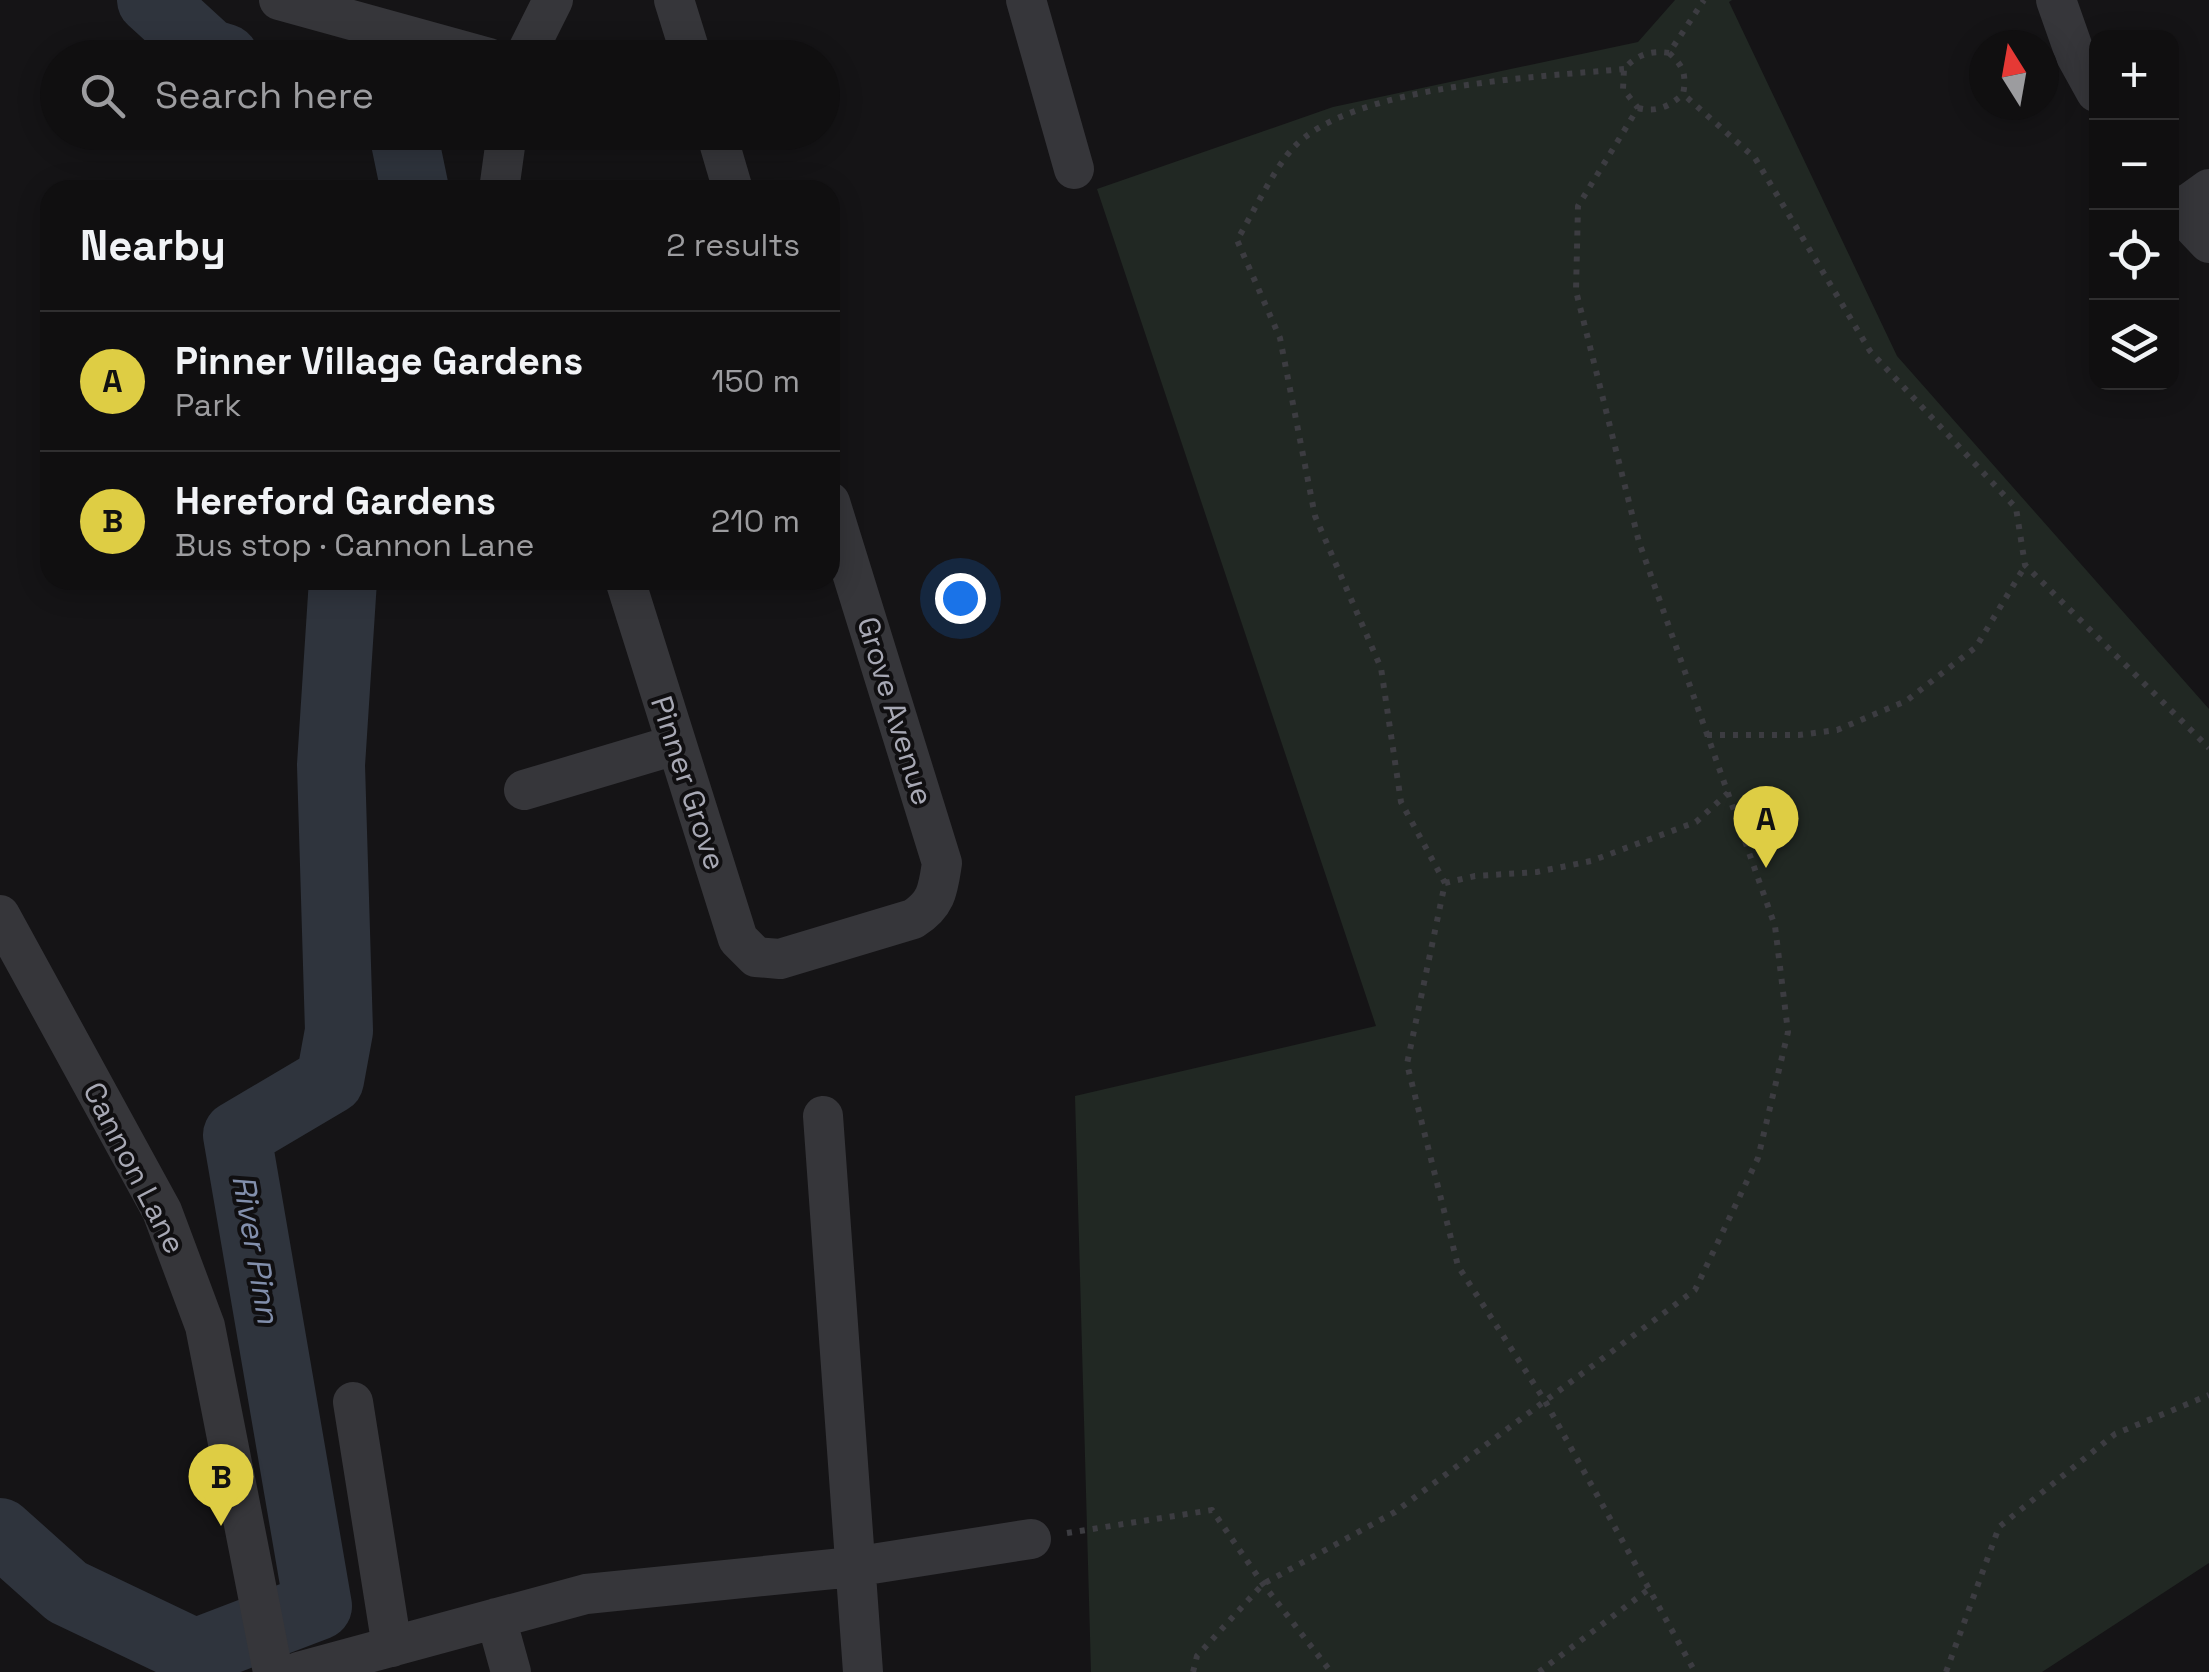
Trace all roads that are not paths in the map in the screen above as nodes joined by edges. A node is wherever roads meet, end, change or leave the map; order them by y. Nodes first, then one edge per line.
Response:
1 (279, 0) edge
2 (553, 0) edge
3 (674, 0) edge
4 (1026, 0) edge
5 (2056, 0) edge
6 (424, 40) edge
7 (533, 40) edge
8 (686, 40) edge
9 (2089, 79) edge
10 (505, 150) edge
11 (721, 150) edge
12 (1074, 169) dead end
13 (500, 180) edge
14 (730, 180) edge
15 (2186, 202) edge
16 (2209, 243) edge
17 (840, 534) edge
18 (628, 590) edge
19 (675, 744) junction
20 (524, 790) dead end
21 (0, 915) edge
22 (10, 957) edge
23 (780, 960) joint
24 (823, 1116) dead end
25 (353, 1402) dead end
26 (1031, 1538) road end
27 (854, 1567) junction
28 (496, 1618) junction
29 (392, 1647) junction
30 (296, 1666) edge
31 (511, 1672) edge
32 (863, 1672) edge

1 - 6 street
2 - 7 street
3 - 8 street
4 - 12 street
5 - 9 street
10 - 13 street
11 - 14 street
15 - 16 street
17 - 23 street, Grove Avenue
18 - 19 street, Pinner Grove
19 - 20 street
19 - 23 street, Pinner Grove
21 - 22 street, Cannon Lane
22 - 30 street, Cannon Lane
24 - 27 street
25 - 29 street
26 - 27 street
27 - 28 street
27 - 32 street
28 - 29 street
28 - 31 street
29 - 30 street

